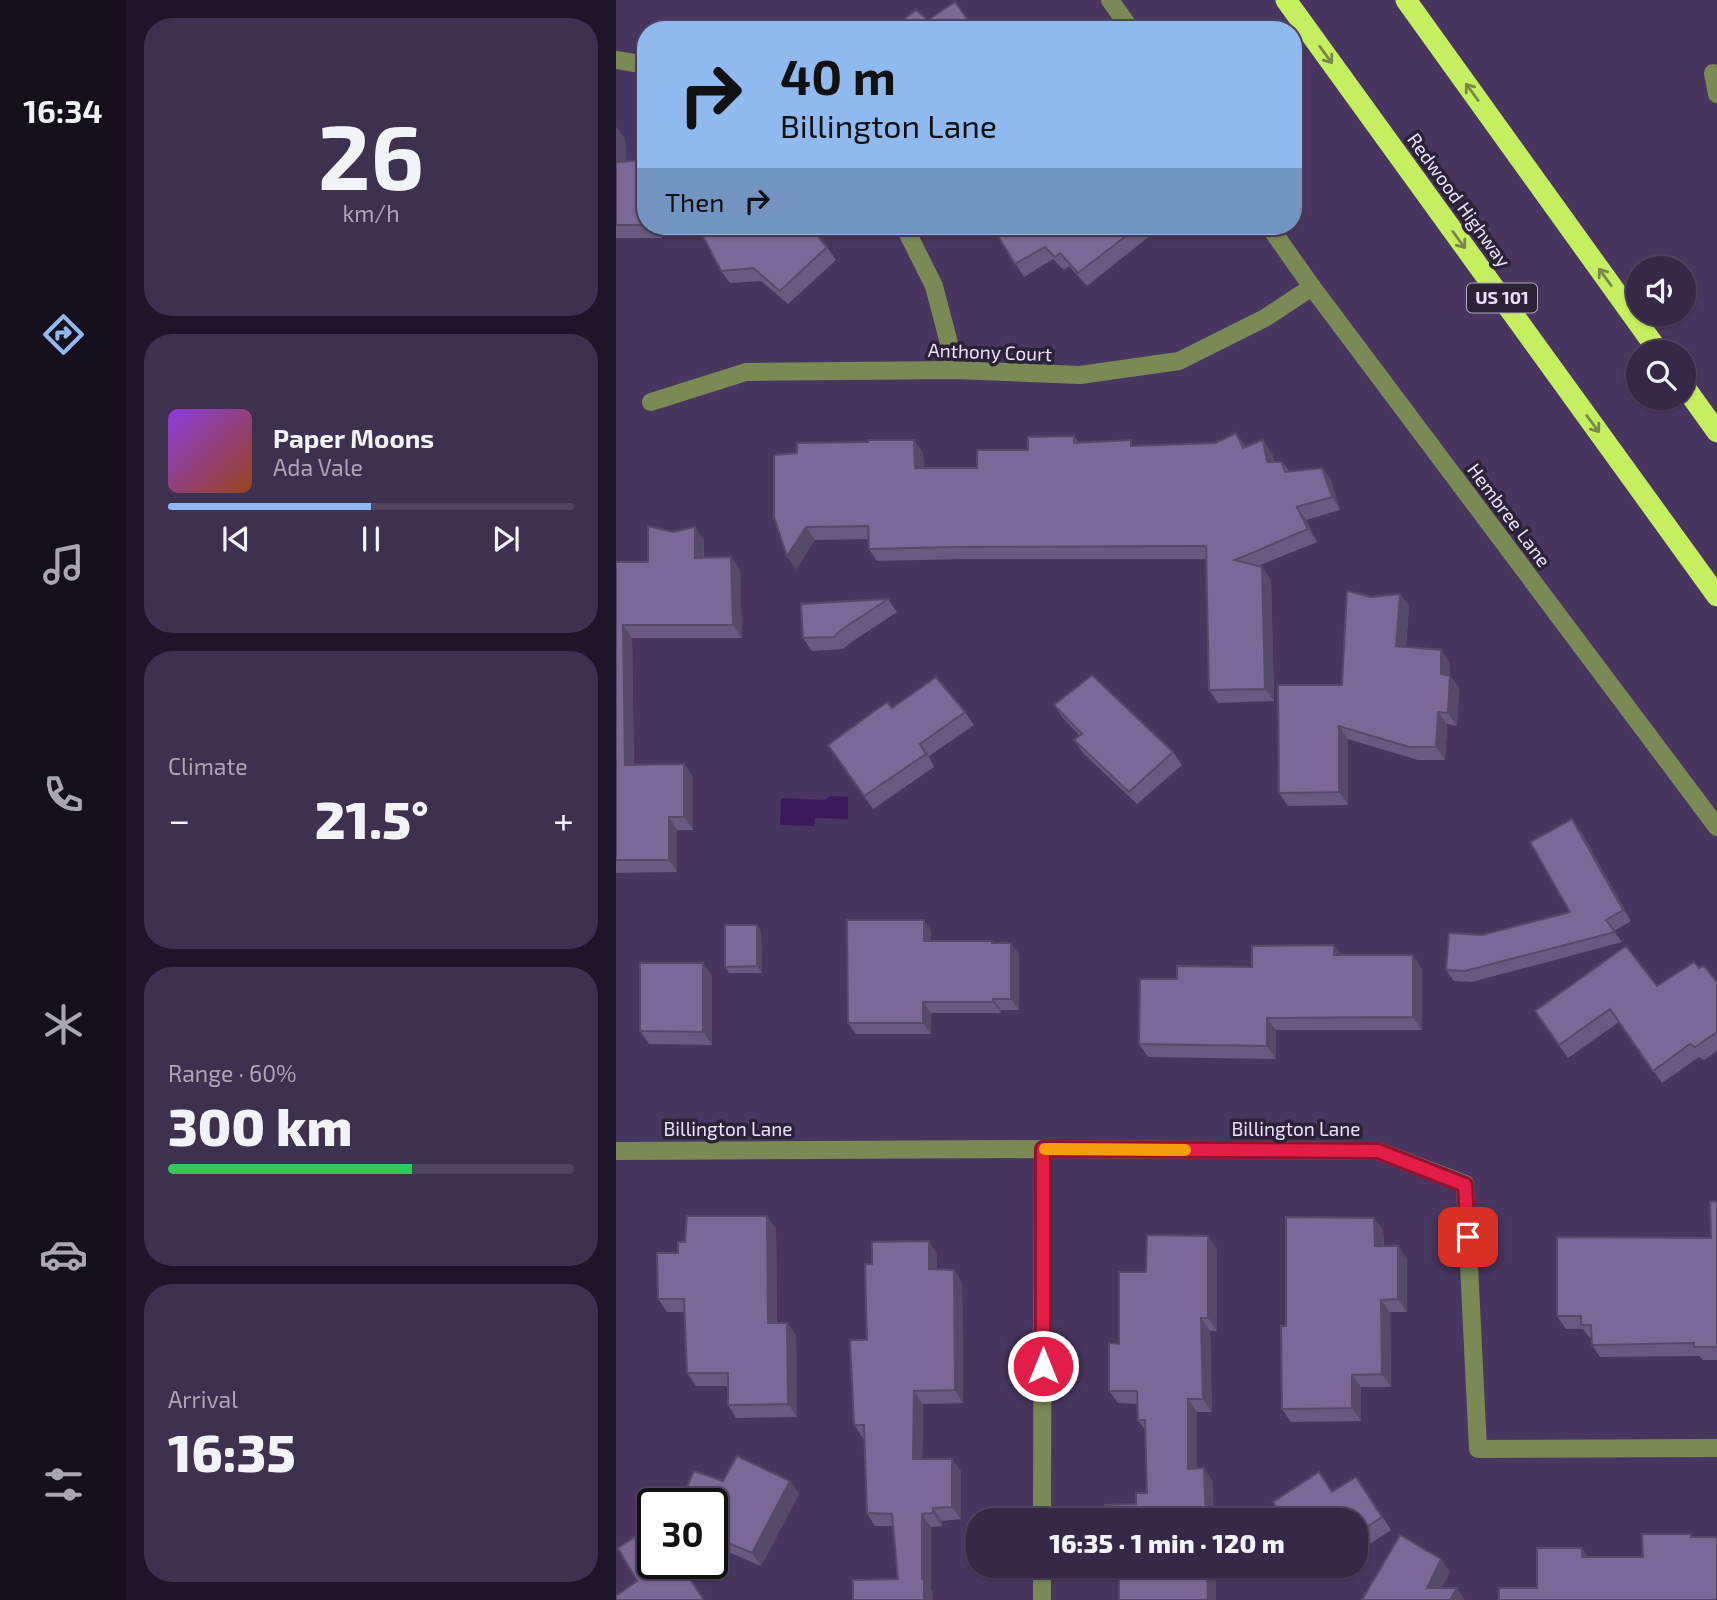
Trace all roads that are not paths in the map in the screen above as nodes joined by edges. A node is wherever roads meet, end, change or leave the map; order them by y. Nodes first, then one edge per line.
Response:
1 (1110, 0) edge
2 (1286, 0) edge
3 (1405, 0) edge
4 (1125, 21) edge
5 (1301, 21) edge
6 (1302, 22) edge
7 (616, 60) edge
8 (637, 64) edge
9 (1713, 73) dead end
10 (1717, 94) edge
11 (908, 235) edge
12 (1275, 235) edge
13 (1312, 287) junction
14 (1650, 340) edge
15 (956, 370) junction
16 (650, 402) dead end
17 (1696, 403) edge
18 (1717, 432) edge
19 (1717, 596) edge
20 (1717, 827) edge
21 (1043, 1149) junction
22 (616, 1151) edge
23 (1717, 1448) edge
24 (1042, 1508) edge
25 (1042, 1578) edge
26 (1042, 1600) edge

1 - 4 street
2 -> 5 highway, Redwood Highway / US 101
14 -> 3 highway
6 -> 19 highway, Redwood Highway / US 101
7 - 8 street
9 - 10 street
11 - 15 street
12 - 13 street, Hembree Lane
13 - 15 street, Anthony Court
13 - 20 street, Hembree Lane
15 - 16 street, Anthony Court
17 - 18 highway
21 - 22 street, Billington Lane
21 - 23 street, Billington Lane
21 - 24 street
25 - 26 street

